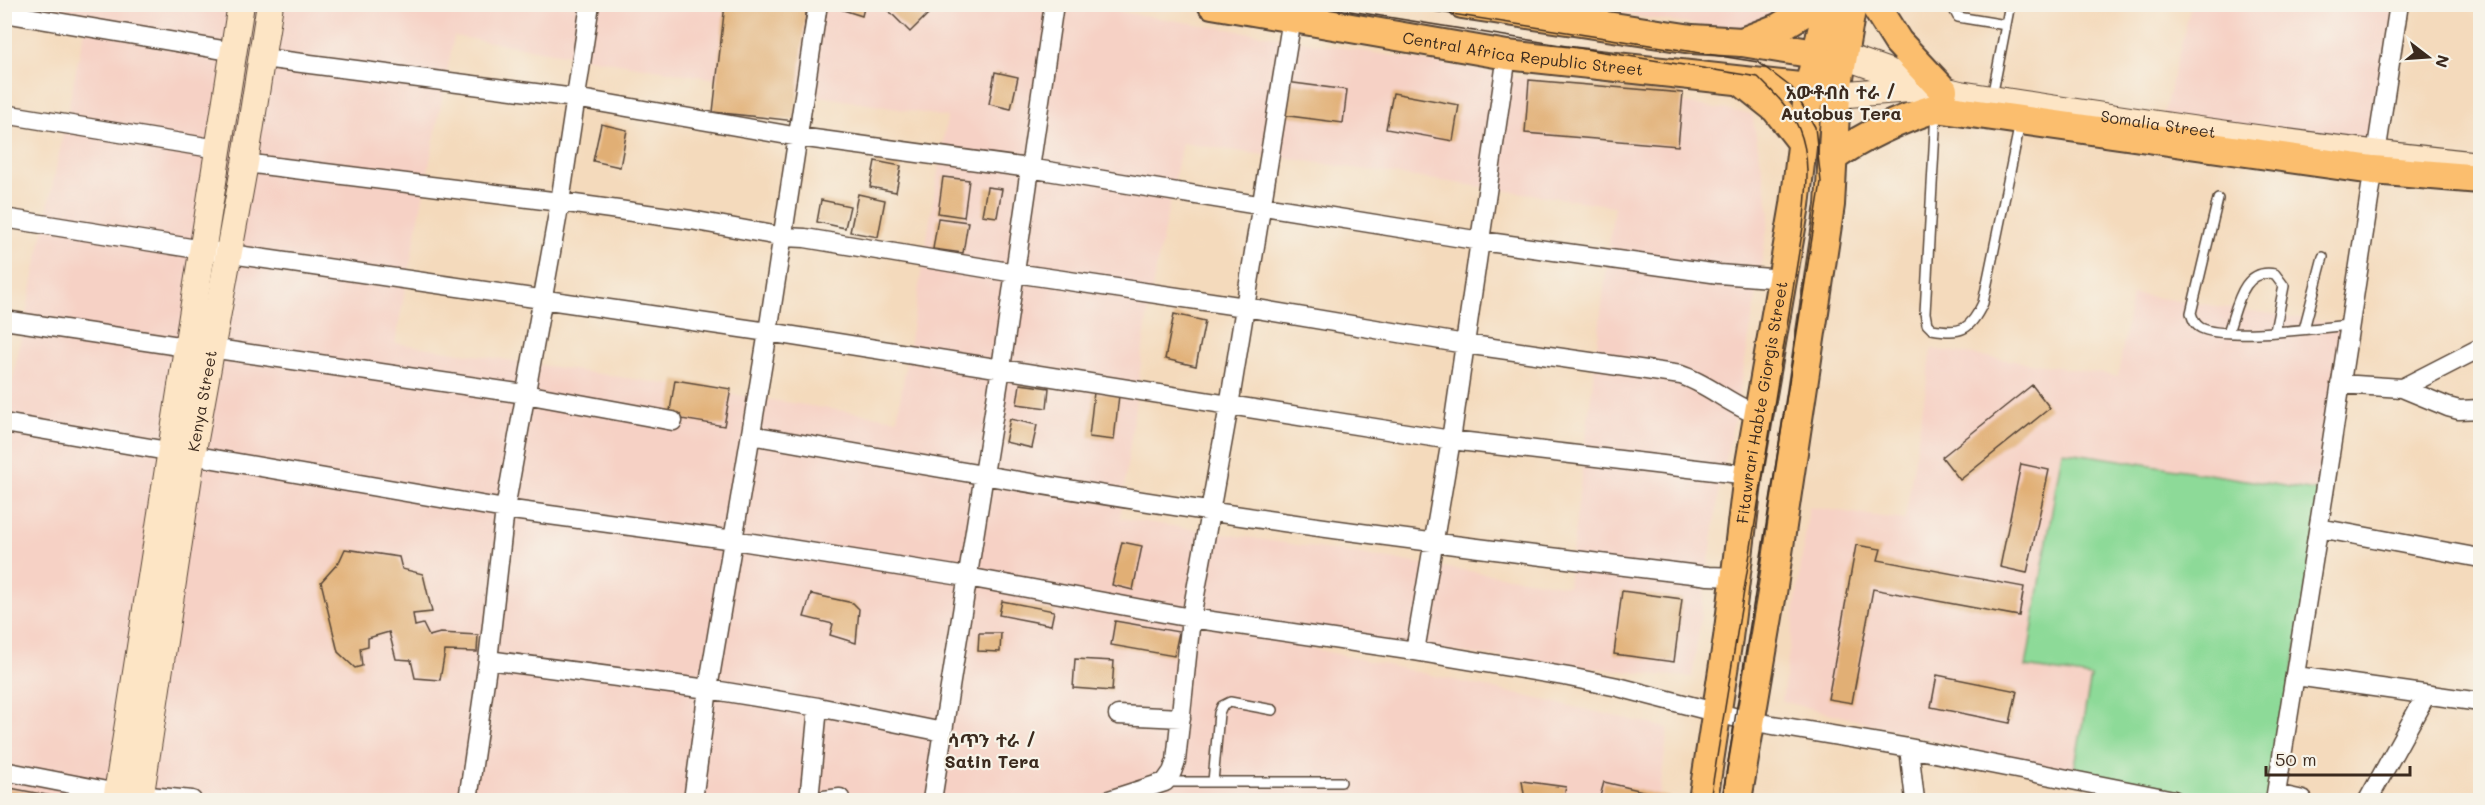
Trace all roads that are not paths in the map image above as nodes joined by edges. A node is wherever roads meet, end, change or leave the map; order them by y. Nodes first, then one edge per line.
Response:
1 (241, 4) edge
2 (270, 4) edge
3 (590, 4) edge
4 (818, 4) edge
5 (1054, 4) edge
6 (1212, 4) edge
7 (1462, 4) edge
8 (1818, 4) edge
9 (1828, 4) edge
10 (1852, 4) edge
11 (1874, 4) edge
12 (1951, 4) edge
13 (2010, 4) edge
14 (2399, 4) edge
15 (1518, 9) edge
16 (4, 13) edge
17 (1292, 18) junction
18 (2006, 25) junction
19 (1742, 42) junction
20 (235, 52) junction
21 (1507, 55) junction
22 (1828, 55) junction
23 (263, 58) junction
24 (1741, 81) junction
25 (1822, 92) junction
26 (1937, 95) junction
27 (574, 99) junction
28 (1992, 99) junction
29 (4, 114) edge
30 (2020, 120) junction
31 (799, 137) junction
32 (1802, 142) junction
33 (219, 149) junction
34 (1832, 158) junction
35 (2374, 162) junction
36 (245, 163) junction
37 (2481, 165) edge
38 (1029, 168) junction
39 (2481, 179) edge
40 (2218, 199) dead end
41 (560, 202) junction
42 (1262, 205) junction
43 (4, 218) edge
44 (784, 237) junction
45 (1481, 242) junction
46 (203, 250) junction
47 (229, 254) junction
48 (2323, 257) dead end
49 (1015, 273) junction
50 (1783, 279) junction
51 (542, 297) junction
52 (1245, 307) junction
53 (4, 320) edge
54 (2349, 325) junction
55 (2304, 329) junction
56 (2275, 331) junction
57 (768, 332) junction
58 (2228, 332) junction
59 (1465, 344) junction
60 (198, 348) junction
61 (2481, 348) edge
62 (1001, 368) junction
63 (2340, 384) junction
64 (2402, 388) junction
65 (525, 394) junction
66 (1229, 406) junction
67 (2481, 409) edge
68 (1759, 415) junction
69 (673, 421) dead end
70 (4, 423) edge
71 (751, 435) junction
72 (1451, 440) junction
73 (181, 454) junction
74 (1748, 475) junction
75 (982, 476) junction
76 (505, 509) junction
77 (1209, 511) junction
78 (2319, 528) junction
79 (734, 540) junction
80 (1435, 543) junction
81 (2481, 558) edge
82 (968, 577) junction
83 (1737, 577) junction
84 (1191, 618) junction
85 (1414, 651) junction
86 (488, 660) junction
87 (2296, 676) junction
88 (708, 689) junction
89 (2426, 695) junction
90 (2481, 702) edge
91 (818, 707) junction
92 (1273, 710) dead end
93 (1717, 711) junction
94 (1118, 715) dead end
95 (1181, 718) junction
96 (1749, 721) junction
97 (943, 732) junction
98 (1909, 748) junction
99 (4, 771) edge
100 (1165, 782) junction
101 (1213, 782) junction
102 (1341, 782) dead end
103 (2275, 797) edge
104 (128, 798) edge
105 (192, 801) edge
106 (468, 801) edge
107 (693, 801) edge
108 (809, 801) edge
109 (932, 801) edge
110 (1109, 801) edge
111 (1703, 801) edge
112 (1737, 801) edge
113 (1915, 801) edge
114 (2174, 801) edge
115 (2302, 801) edge
116 (2368, 801) edge

1 - 20 main road
2 - 23 main road, Kenya Street
3 - 27 street
4 - 31 street
5 - 38 street
6 - 17 main road, Central Africa Republic Street
7 - 15 main road
8 - 19 main road
9 - 22 main road, Fitawrari Habte Giorgis Street
10 - 22 main road
11 - 26 main road
12 - 18 lane
13 - 18 lane
14 - 35 street
15 - 19 main road
16 - 20 street
17 - 21 main road, Central Africa Republic Street
17 - 42 street
18 - 28 lane
19 - 22 main road
20 - 33 main road
21 - 24 main road, Central Africa Republic Street
21 - 45 street
22 - 25 main road, Fitawrari Habte Giorgis Street
22 - 26 main road, Somalia Street
23 - 27 street
23 - 36 main road, Kenya Street
24 - 25 main road, Central Africa Republic Street
24 - 32 main road
25 - 26 main road
25 - 32 main road, Fitawrari Habte Giorgis Street
25 - 34 main road
26 - 28 main road, Somalia Street
26 - 30 main road
26 - 30 lane
26 - 34 main road
27 - 31 street
27 - 41 street
28 - 35 main road, Somalia Street
29 - 33 street
30 - 35 main road
31 - 38 street
31 - 44 street
32 - 50 main road, Fitawrari Habte Giorgis Street
33 - 46 main road
34 - 96 main road
35 - 37 main road, Somalia Street
35 - 39 main road
35 - 54 street
36 - 41 street
36 - 47 main road, Kenya Street
38 - 42 street
38 - 49 street
40 - 58 lane
41 - 44 street
41 - 51 street
42 - 45 street
42 - 52 street
43 - 46 street
44 - 49 street
44 - 57 street
45 - 50 street
45 - 59 street
46 - 47 street
46 - 60 main road
47 - 51 street
47 - 60 main road, Kenya Street
48 - 55 lane
49 - 52 street
49 - 62 street
50 - 68 main road, Fitawrari Habte Giorgis Street
51 - 57 street
51 - 65 street
52 - 59 street
52 - 66 street
53 - 60 street
54 - 55 lane
54 - 63 street
55 - 56 lane
56 - 58 lane
56 - 58 lane
57 - 62 street
57 - 71 street
59 - 68 street
59 - 72 street
60 - 65 street
60 - 73 main road, Kenya Street
61 - 64 street
62 - 66 street
62 - 75 street
63 - 64 street
63 - 78 street
64 - 67 street
65 - 69 street
65 - 76 street
66 - 72 street
66 - 77 street
68 - 74 main road, Fitawrari Habte Giorgis Street
70 - 73 street
71 - 75 street
71 - 79 street
72 - 74 street
72 - 80 street
73 - 76 street
73 - 104 main road, Kenya Street
74 - 83 main road, Fitawrari Habte Giorgis Street
75 - 77 street
75 - 82 street
76 - 79 street
76 - 86 street
77 - 80 street
77 - 84 street
78 - 81 street
78 - 87 street
79 - 82 street
79 - 88 street
80 - 83 street
80 - 85 street
82 - 84 street
82 - 97 street
83 - 93 main road, Fitawrari Habte Giorgis Street
84 - 85 street
84 - 95 street
85 - 93 street
86 - 88 street
86 - 106 street
87 - 89 street
87 - 103 street
88 - 91 street
88 - 107 street
89 - 90 street
89 - 116 street
91 - 97 street
91 - 108 street
92 - 101 lane
93 - 96 street
93 - 111 main road, Fitawrari Habte Giorgis Street
94 - 95 street
95 - 100 street
96 - 98 street
96 - 112 main road
97 - 109 street
98 - 113 street
98 - 114 street
99 - 104 street
100 - 101 lane
100 - 110 street
101 - 102 lane
103 - 115 street
104 - 105 street

